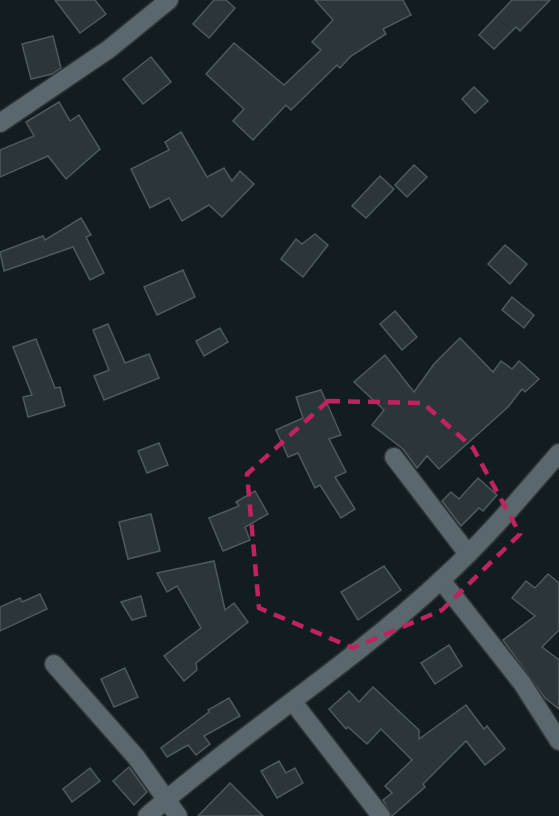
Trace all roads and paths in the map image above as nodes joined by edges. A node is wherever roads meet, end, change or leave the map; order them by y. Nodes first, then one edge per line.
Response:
1 (169, 0) edge
2 (0, 123) edge
3 (559, 453) edge
4 (394, 457) dead end
5 (468, 554) junction
6 (441, 580) junction
7 (54, 664) dead end
8 (293, 702) junction
9 (559, 741) edge
10 (165, 800) junction
11 (147, 816) edge
12 (178, 816) edge
13 (381, 816) edge

1 - 2 street
3 - 5 street
4 - 5 street
5 - 6 street
6 - 8 street
6 - 9 street
7 - 10 street
8 - 10 street
8 - 13 street
10 - 11 street
10 - 12 street

